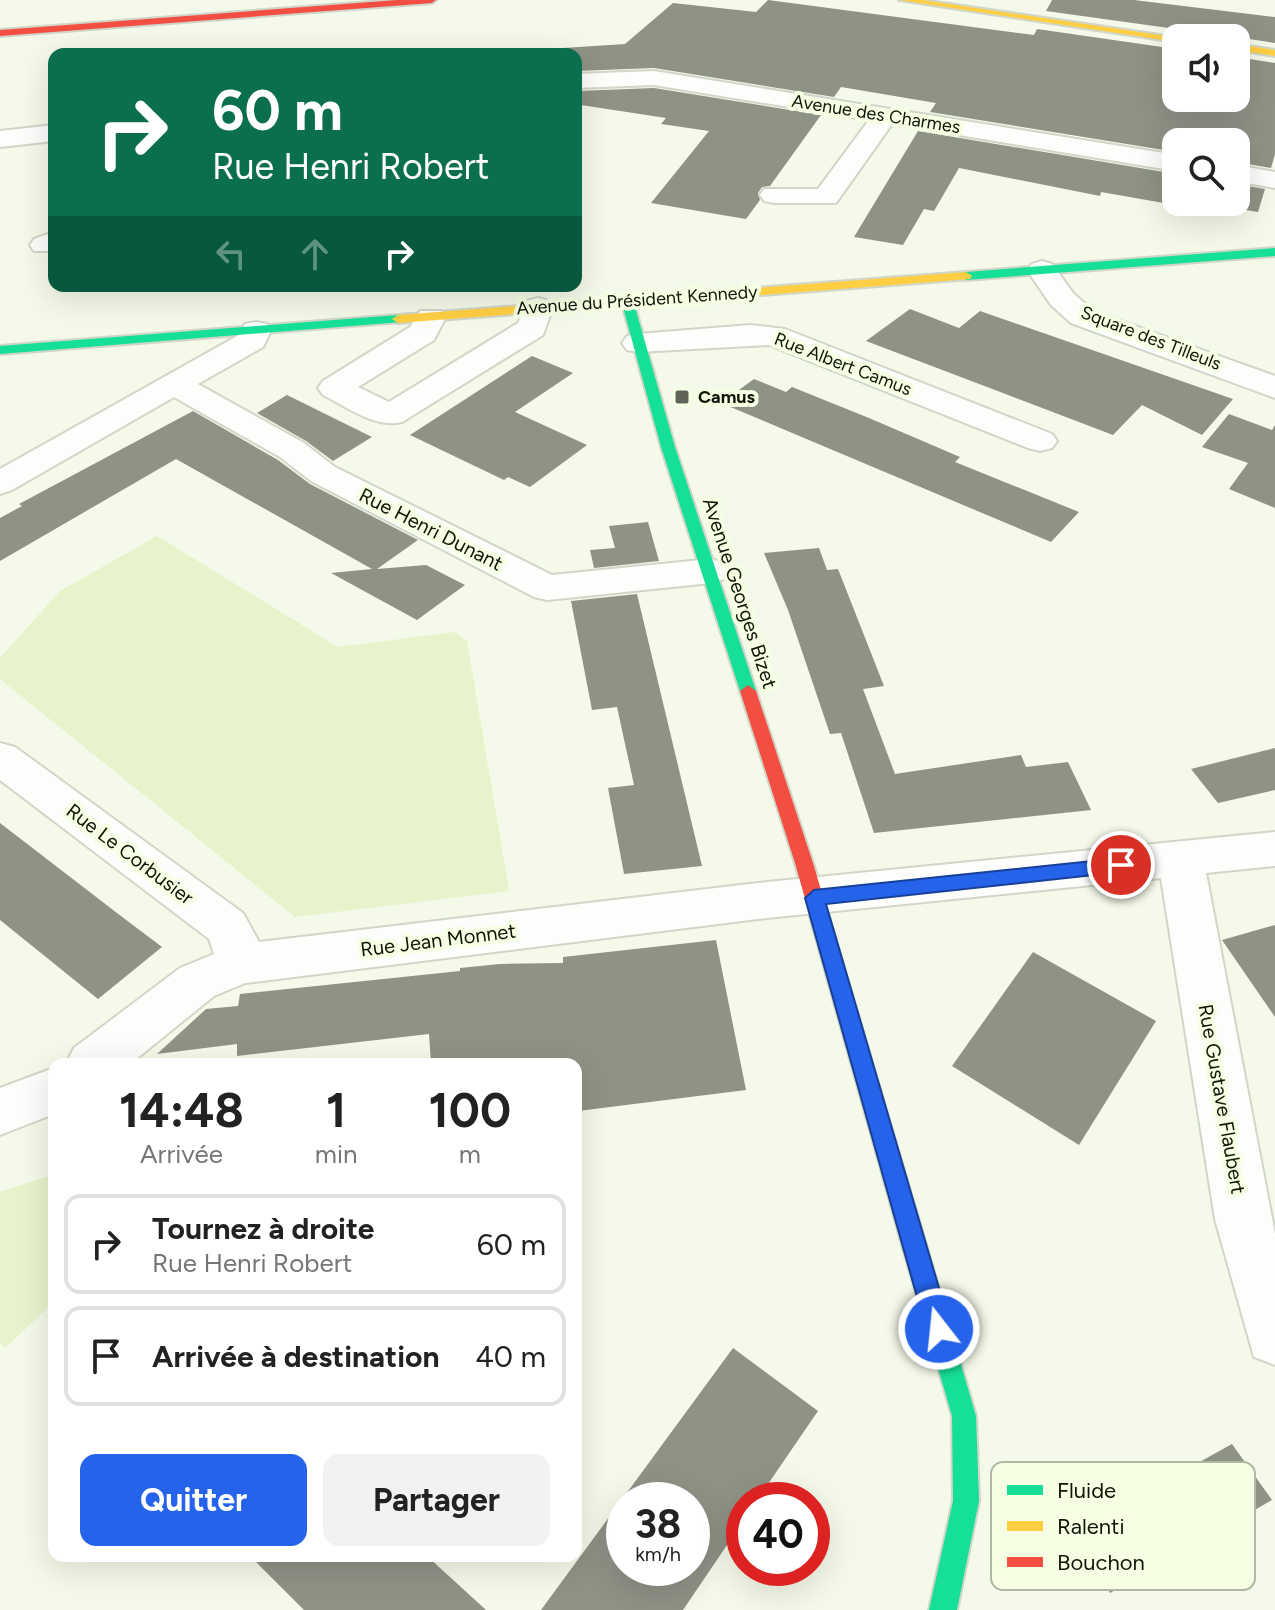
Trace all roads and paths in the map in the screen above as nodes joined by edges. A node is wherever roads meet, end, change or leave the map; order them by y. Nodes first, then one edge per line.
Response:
1 (237, 0) edge
2 (399, 0) edge
3 (432, 0) edge
4 (903, 0) edge
5 (376, 3) junction
6 (0, 21) edge
7 (0, 33) edge
8 (1162, 37) edge
9 (1250, 49) edge
10 (1275, 53) edge
11 (582, 81) edge
12 (886, 115) junction
13 (48, 134) edge
14 (0, 139) edge
15 (1162, 161) edge
16 (1250, 176) edge
17 (1275, 180) edge
18 (774, 195) dead end
19 (1275, 252) edge
20 (1042, 270) junction
21 (627, 300) junction
22 (538, 307) junction
23 (431, 317) junction
24 (256, 331) junction
25 (638, 343) junction
26 (0, 350) edge
27 (174, 384) junction
28 (1275, 388) edge
29 (1040, 441) dead end
30 (0, 483) edge
31 (711, 571) junction
32 (0, 758) edge
33 (1275, 849) edge
34 (1181, 859) junction
35 (814, 898) junction
36 (240, 964) junction
37 (100, 1058) edge
38 (48, 1093) edge
39 (0, 1112) edge
40 (1275, 1336) edge
41 (943, 1610) edge

1 - 6 street
2 - 5 street
3 - 5 street
4 - 8 street
5 - 7 street
9 - 10 street
11 - 12 street, Avenue des Charmes
12 - 15 street, Avenue des Charmes
12 - 18 street
13 - 14 street
16 - 17 street
19 - 20 street, Avenue du Président Kennedy
20 - 21 street, Avenue du Président Kennedy
20 - 28 street, Square des Tilleuls
21 - 22 street, Avenue du Président Kennedy
21 - 25 street, Avenue Georges Bizet
22 - 23 street, Avenue du Président Kennedy
22 - 23 street
23 - 24 street, Avenue du Président Kennedy
24 - 26 street, Avenue du Président Kennedy
24 - 27 street
25 - 29 street, Rue Albert Camus
25 - 31 street, Avenue Georges Bizet
27 - 30 street
27 - 31 street, Rue Henri Dunant
31 - 35 street, Avenue Georges Bizet
32 - 36 street, Rue Le Corbusier
33 - 34 street, Rue Jean Monnet
34 - 35 street, Rue Jean Monnet
34 - 40 street, Rue Gustave Flaubert
35 - 36 street, Rue Jean Monnet
35 - 41 street, Avenue Georges Bizet
36 - 37 street, Rue Jean Monnet
38 - 39 street

